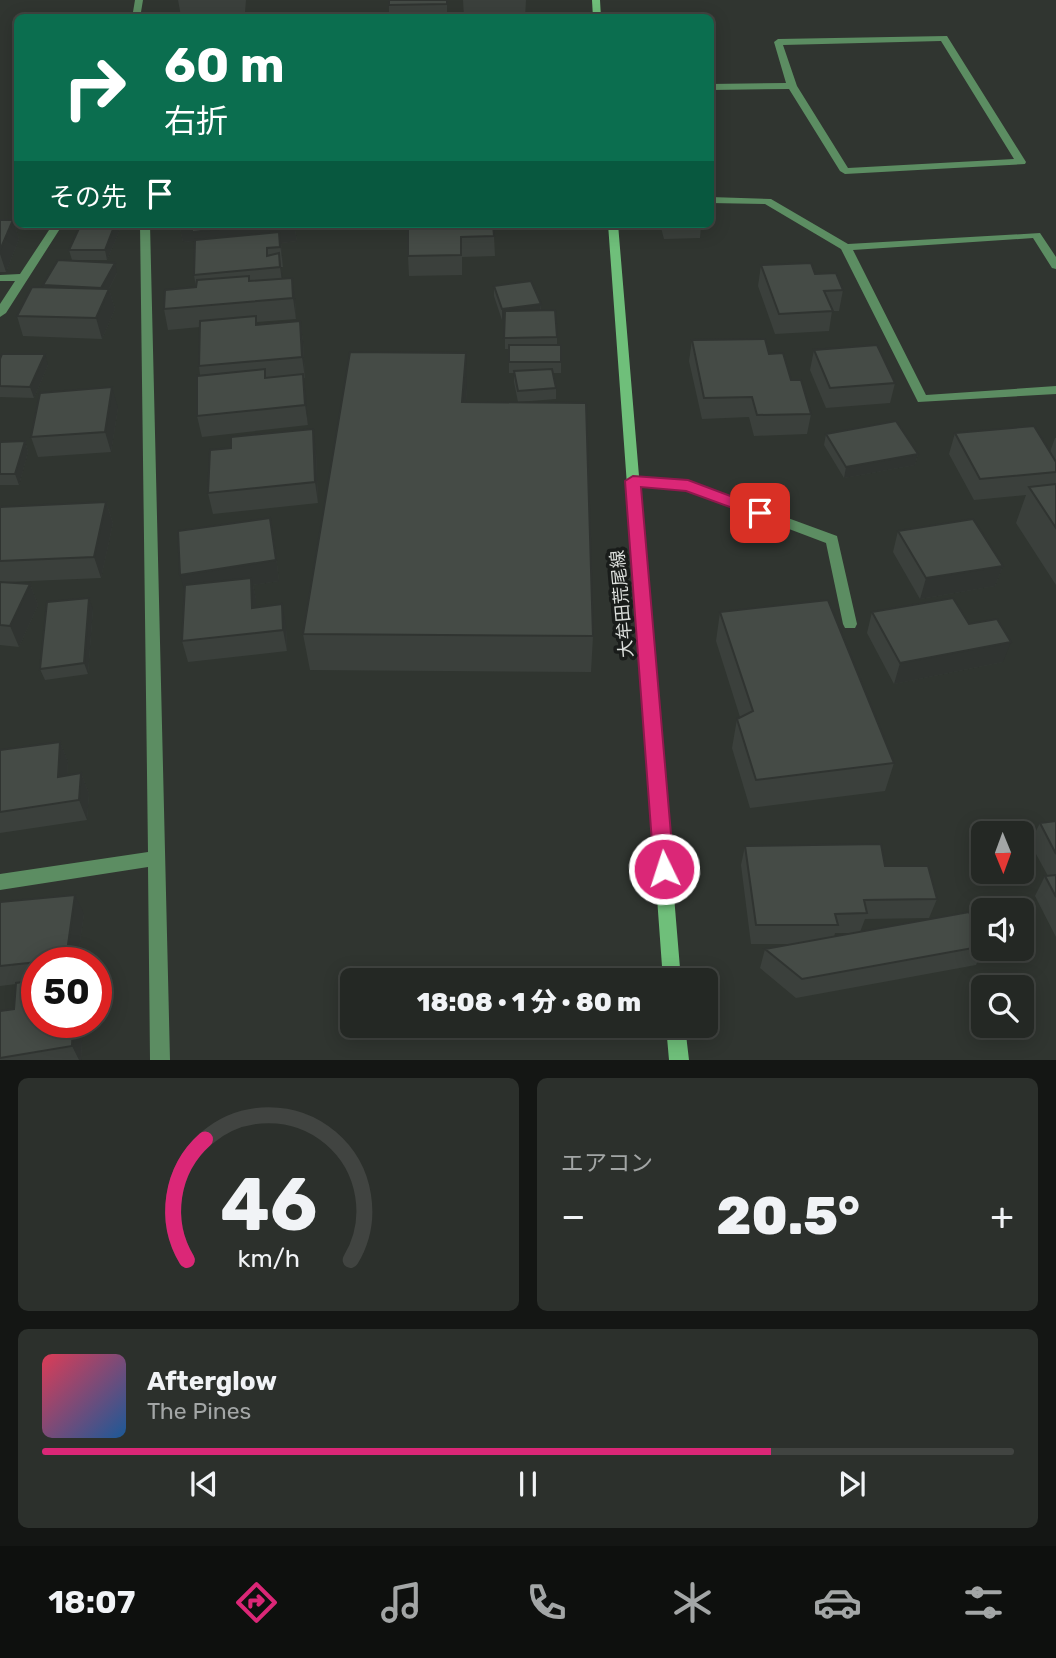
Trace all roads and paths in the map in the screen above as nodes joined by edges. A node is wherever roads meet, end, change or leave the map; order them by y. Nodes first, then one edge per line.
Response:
1 (792, 86) junction
2 (714, 87) edge
3 (714, 200) edge
4 (55, 228) edge
5 (145, 228) edge
6 (613, 228) edge
7 (846, 247) junction
8 (1056, 266) edge
9 (23, 277) junction
10 (0, 278) edge
11 (0, 313) edge
12 (1056, 390) edge
13 (633, 481) junction
14 (850, 624) dead end
15 (156, 858) junction
16 (0, 882) edge
17 (671, 968) edge
18 (677, 1038) edge
19 (160, 1059) edge
20 (679, 1059) edge

1 - 1 street
1 - 2 street
3 - 7 street
4 - 9 street
5 - 15 street
6 - 13 main road, 大牟田荒尾線
7 - 8 street
7 - 12 street
9 - 10 street
9 - 11 street
13 - 14 street
13 - 17 main road, 大牟田荒尾線
15 - 16 street
15 - 19 street
18 - 20 main road

